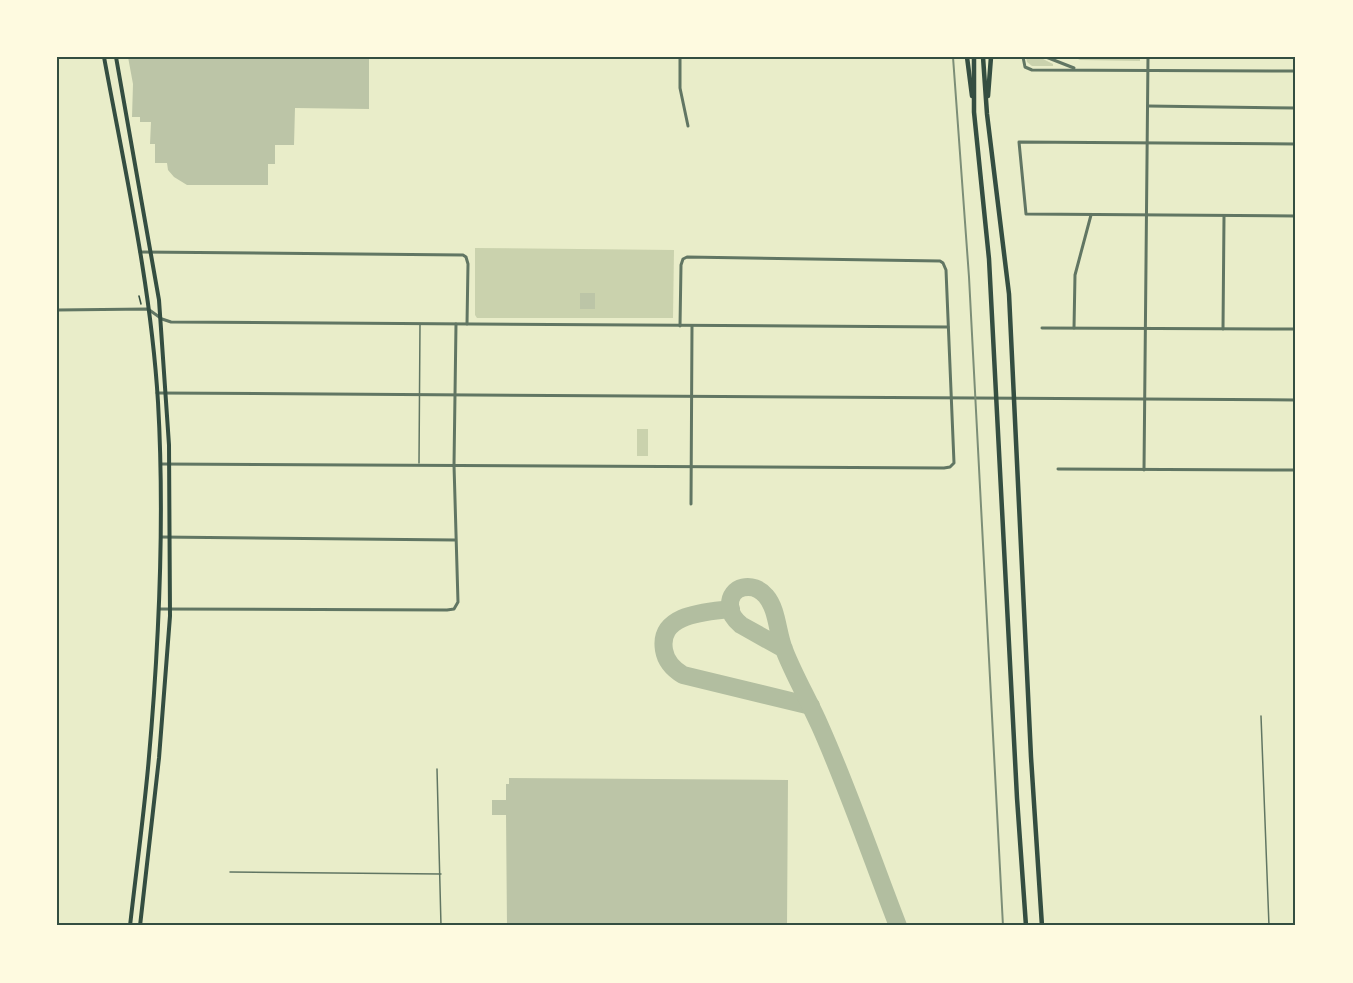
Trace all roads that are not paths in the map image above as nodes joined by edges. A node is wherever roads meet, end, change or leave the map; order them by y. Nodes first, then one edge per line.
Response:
1 (104, 57) edge
2 (116, 57) edge
3 (680, 57) edge
4 (967, 57) edge
5 (974, 57) edge
6 (983, 57) edge
7 (990, 57) edge
8 (1023, 57) edge
9 (1046, 57) edge
10 (1148, 57) edge
11 (1078, 70) junction
12 (1148, 70) junction
13 (1296, 71) edge
14 (1147, 106) junction
15 (1296, 108) edge
16 (974, 112) junction
17 (987, 114) junction
18 (688, 126) dead end
19 (131, 143) junction
20 (1147, 143) junction
21 (1296, 144) edge
22 (120, 145) junction
23 (1091, 215) junction
24 (1147, 215) junction
25 (1224, 216) junction
26 (1296, 216) edge
27 (140, 252) junction
28 (152, 252) junction
29 (58, 309) edge
30 (148, 309) junction
31 (162, 319) junction
32 (420, 323) junction
33 (456, 324) junction
34 (468, 324) junction
35 (680, 326) junction
36 (692, 326) junction
37 (948, 327) junction
38 (1042, 328) dead end
39 (1074, 328) junction
40 (1146, 329) junction
41 (1223, 329) junction
42 (1296, 329) edge
43 (157, 393) junction
44 (167, 393) junction
45 (420, 394) junction
46 (455, 394) junction
47 (691, 396) junction
48 (1146, 399) junction
49 (1296, 400) edge
50 (170, 463) junction
51 (159, 464) junction
52 (419, 464) junction
53 (454, 465) junction
54 (691, 467) junction
55 (1058, 470) dead end
56 (1144, 470) junction
57 (1296, 470) edge
58 (691, 504) dead end
59 (161, 537) junction
60 (171, 537) junction
61 (455, 540) junction
62 (170, 608) junction
63 (159, 609) junction
64 (1261, 716) dead end
65 (437, 769) dead end
66 (136, 872) junction
67 (147, 872) junction
68 (230, 872) dead end
69 (441, 874) junction
70 (130, 926) edge
71 (141, 926) edge
72 (441, 926) edge
73 (1026, 926) edge
74 (1042, 926) edge
75 (1269, 926) edge

1 - 22 main road
2 - 19 main road
3 - 18 street
4 - 16 highway
5 - 16 highway
6 - 17 highway
7 - 17 highway
8 - 11 street
9 - 11 street
10 - 12 street
11 - 12 street
12 - 13 street
12 - 14 street
14 - 15 street
14 - 20 street
16 - 73 highway
17 - 74 highway
19 - 22 main road
19 - 28 main road
20 - 21 street
20 - 23 street
20 - 24 street
22 - 27 main road
23 - 24 street
23 - 39 street
24 - 25 street
24 - 40 street
25 - 26 street
25 - 41 street
27 - 28 street
27 - 30 main road
28 - 31 main road
28 - 34 street
29 - 30 street
30 - 31 street
30 - 43 main road
31 - 32 street
31 - 44 main road
32 - 33 street
32 - 45 lane
33 - 34 street
33 - 46 street
34 - 35 street
35 - 36 street
35 - 37 street
36 - 37 street
36 - 47 street
37 - 54 street
38 - 39 street
39 - 40 street
40 - 41 street
40 - 48 street
41 - 42 street
43 - 44 street
43 - 51 main road
44 - 45 street
44 - 50 main road
45 - 46 street
45 - 52 lane
46 - 47 street
46 - 53 street
47 - 48 street
47 - 54 street
48 - 49 street
48 - 56 street
50 - 51 street
50 - 52 street
50 - 60 main road
51 - 59 main road
52 - 53 street
53 - 54 street
53 - 61 street
54 - 58 street
55 - 56 street
56 - 57 street
59 - 60 street
59 - 63 main road
60 - 61 street
60 - 62 main road
61 - 62 street
62 - 63 street
62 - 67 main road
63 - 66 main road
64 - 75 lane
65 - 69 lane
66 - 67 main road
66 - 70 main road
67 - 71 main road
68 - 69 lane
69 - 72 lane

